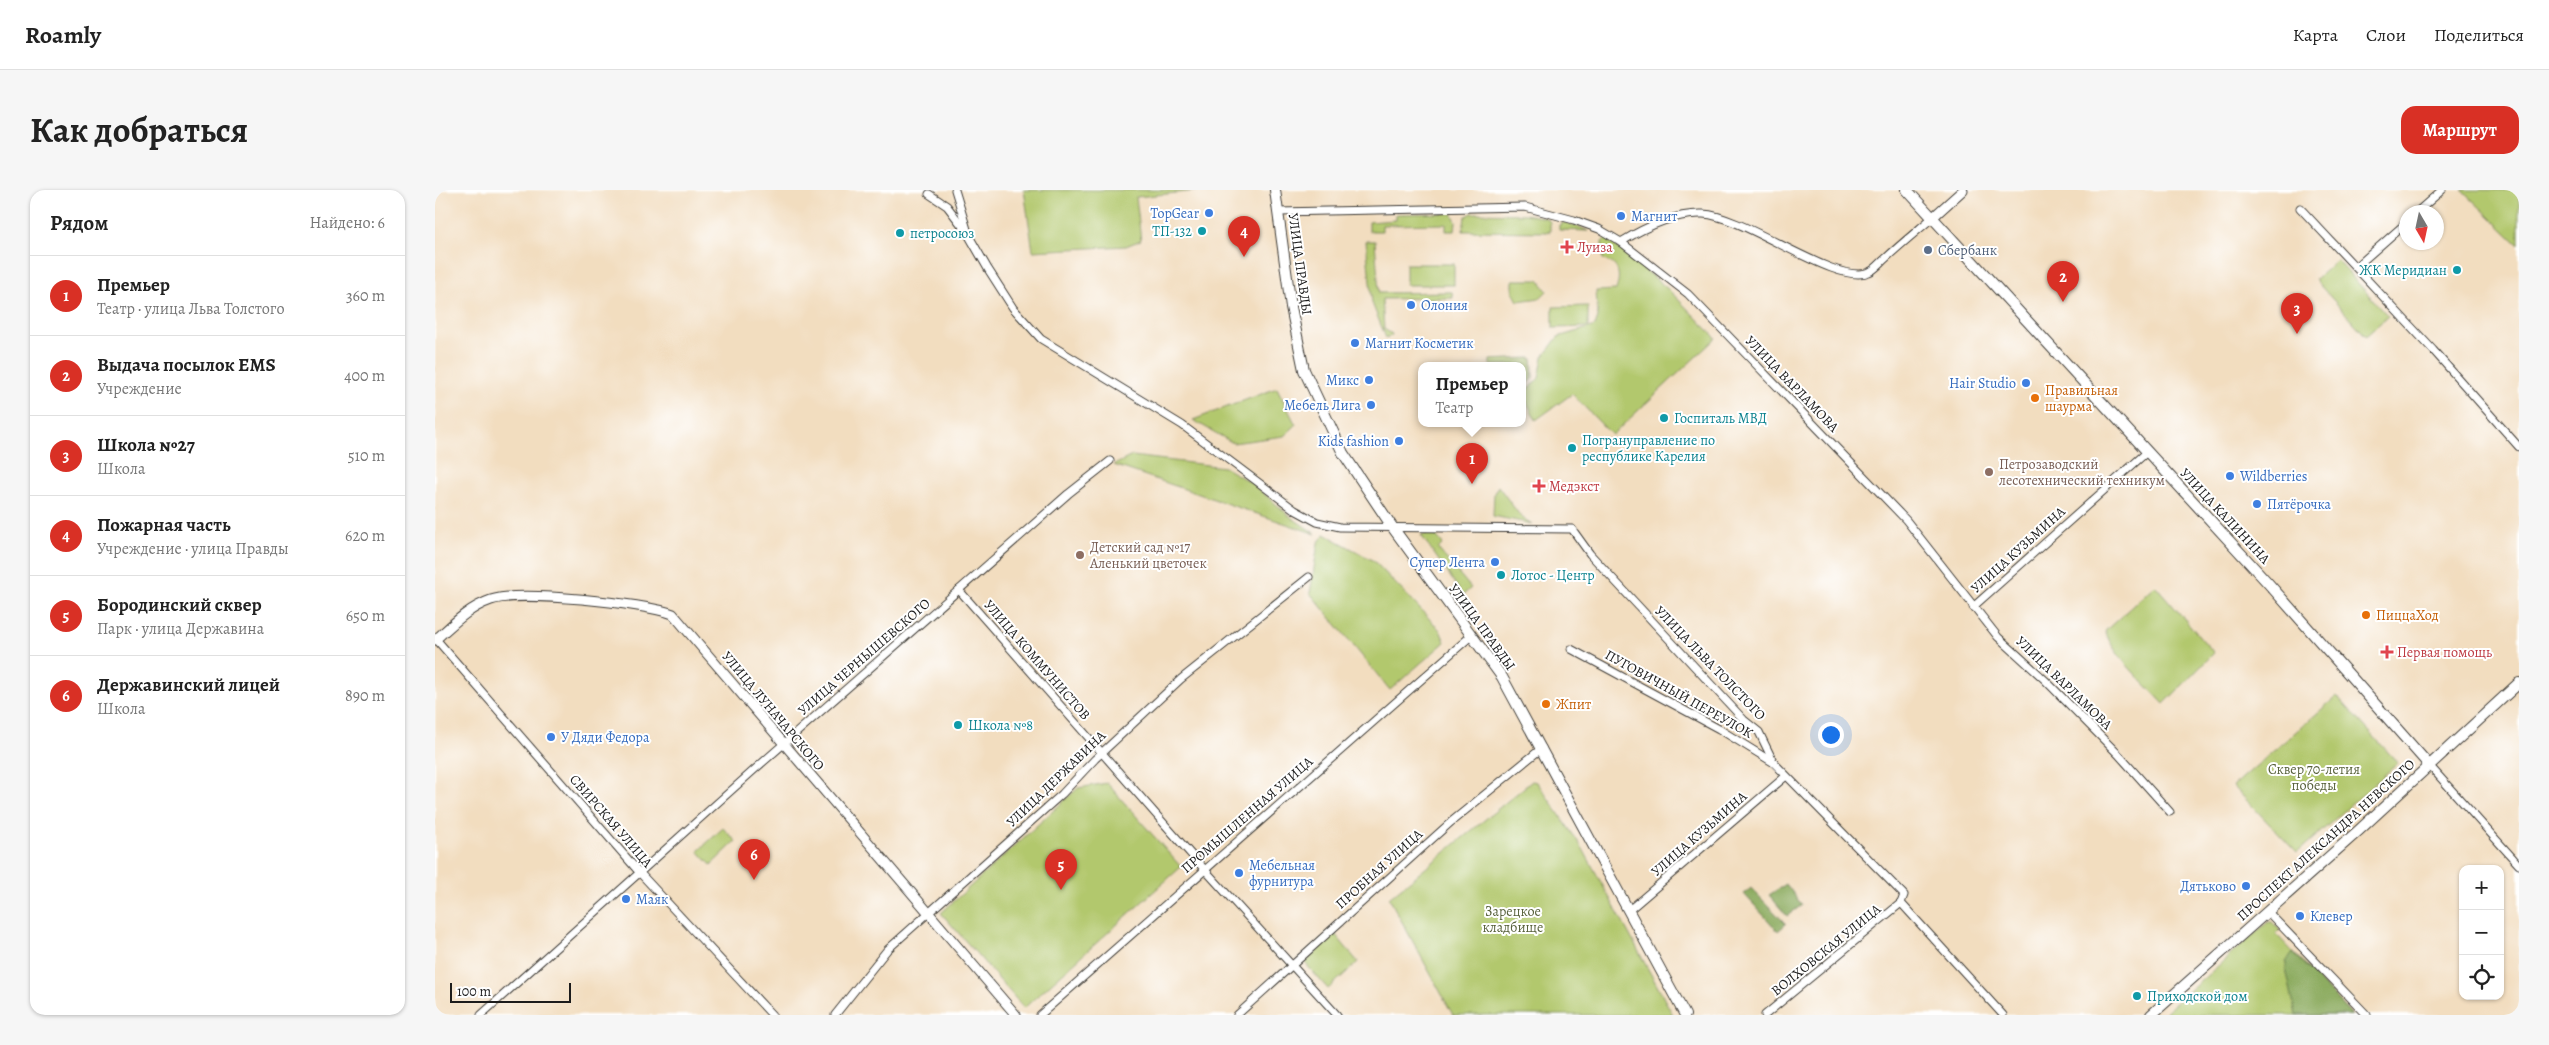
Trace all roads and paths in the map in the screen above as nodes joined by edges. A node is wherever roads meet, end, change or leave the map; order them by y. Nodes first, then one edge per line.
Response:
1 (955, 190) edge
2 (1275, 190) edge
3 (1907, 190) edge
4 (1963, 190) edge
5 (2442, 190) edge
6 (929, 194) dead end
7 (2425, 205) edge
8 (2300, 208) dead end
9 (1278, 212) junction
10 (1932, 218) junction
11 (2399, 229) edge
12 (969, 236) junction
13 (1621, 242) junction
14 (2356, 267) junction
15 (2519, 447) edge
16 (2147, 452) junction
17 (1110, 461) dead end
18 (1393, 528) junction
19 (1309, 577) dead end
20 (959, 590) junction
21 (1973, 607) junction
22 (1472, 635) junction
23 (436, 639) edge
24 (1571, 650) dead end
25 (2519, 683) edge
26 (783, 745) junction
27 (1542, 748) junction
28 (1102, 752) junction
29 (1774, 763) junction
30 (2429, 766) junction
31 (1786, 776) junction
32 (2170, 812) dead end
33 (2519, 864) edge
34 (1204, 869) junction
35 (639, 872) junction
36 (1901, 903) junction
37 (1628, 911) junction
38 (2267, 911) junction
39 (930, 912) junction
40 (1292, 964) junction
41 (481, 1015) edge
42 (772, 1015) edge
43 (835, 1015) edge
44 (1016, 1015) edge
45 (1040, 1015) edge
46 (1237, 1015) edge
47 (1337, 1015) edge
48 (1685, 1015) edge
49 (1765, 1015) edge
50 (2003, 1015) edge
51 (2151, 1015) edge
52 (2367, 1015) edge

1 - 12 street
2 - 9 main road, УЛИЦА ПРАВДЫ
3 - 10 main road, УЛИЦА КАЛИНИНА
4 - 10 street
5 - 7 street
6 - 12 street
8 - 14 street
9 - 13 street, УЛИЦА ВАРЛАМОВА
9 - 18 main road, УЛИЦА ПРАВДЫ
10 - 13 street
10 - 16 main road, УЛИЦА КАЛИНИНА
11 - 14 street
12 - 18 street
13 - 21 street, УЛИЦА ВАРЛАМОВА
14 - 15 street
16 - 21 street, УЛИЦА КУЗЬМИНА
16 - 30 main road, УЛИЦА КАЛИНИНА
17 - 20 street, УЛИЦА ЧЕРНЫШЕВСКОГО
18 - 22 main road, УЛИЦА ПРАВДЫ
18 - 29 street, УЛИЦА ЛЬВА ТОЛСТОГО
19 - 28 street, УЛИЦА ДЕРЖАВИНА
20 - 26 street, УЛИЦА ЧЕРНЫШЕВСКОГО
20 - 28 street, УЛИЦА КОММУНИСТОВ
21 - 32 street, УЛИЦА ВАРЛАМОВА
22 - 27 main road, УЛИЦА ПРАВДЫ
22 - 34 street, ПРОМЫШЛЕННАЯ УЛИЦА
23 - 26 street, УЛИЦА ЛУНАЧАРСКОГО
23 - 35 street, СВИРСКАЯ УЛИЦА
24 - 29 street, ПУГОВИЧНЫЙ ПЕРЕУЛОК
25 - 30 main road, ПРОСПЕКТ АЛЕКСАНДРА НЕВСКОГО
26 - 35 street, УЛИЦА ЧЕРНЫШЕВСКОГО
26 - 39 street, УЛИЦА ЛУНАЧАРСКОГО
27 - 37 main road, УЛИЦА ПРАВДЫ
27 - 40 street, ПРОБНАЯ УЛИЦА
28 - 34 street, УЛИЦА КОММУНИСТОВ
28 - 39 street, УЛИЦА ДЕРЖАВИНА
29 - 31 street, УЛИЦА ЛЬВА ТОЛСТОГО
30 - 33 street, УЛИЦА КАЛИНИНА
30 - 38 main road, ПРОСПЕКТ АЛЕКСАНДРА НЕВСКОГО
31 - 36 street, УЛИЦА ЛЬВА ТОЛСТОГО
31 - 37 street, УЛИЦА КУЗЬМИНА
34 - 40 street, УЛИЦА КОММУНИСТОВ
34 - 45 street, ПРОМЫШЛЕННАЯ УЛИЦА
35 - 41 street, УЛИЦА ЧЕРНЫШЕВСКОГО
35 - 42 street, СВИРСКАЯ УЛИЦА
36 - 49 street, ВОЛХОВСКАЯ УЛИЦА
36 - 50 street, УЛИЦА ЛЬВА ТОЛСТОГО
37 - 48 main road, УЛИЦА ПРАВДЫ
38 - 51 main road, ПРОСПЕКТ АЛЕКСАНДРА НЕВСКОГО
38 - 52 street
39 - 43 street, УЛИЦА ДЕРЖАВИНА
39 - 44 street, УЛИЦА ЛУНАЧАРСКОГО
40 - 46 street, ПРОБНАЯ УЛИЦА
40 - 47 street, УЛИЦА КОММУНИСТОВ

